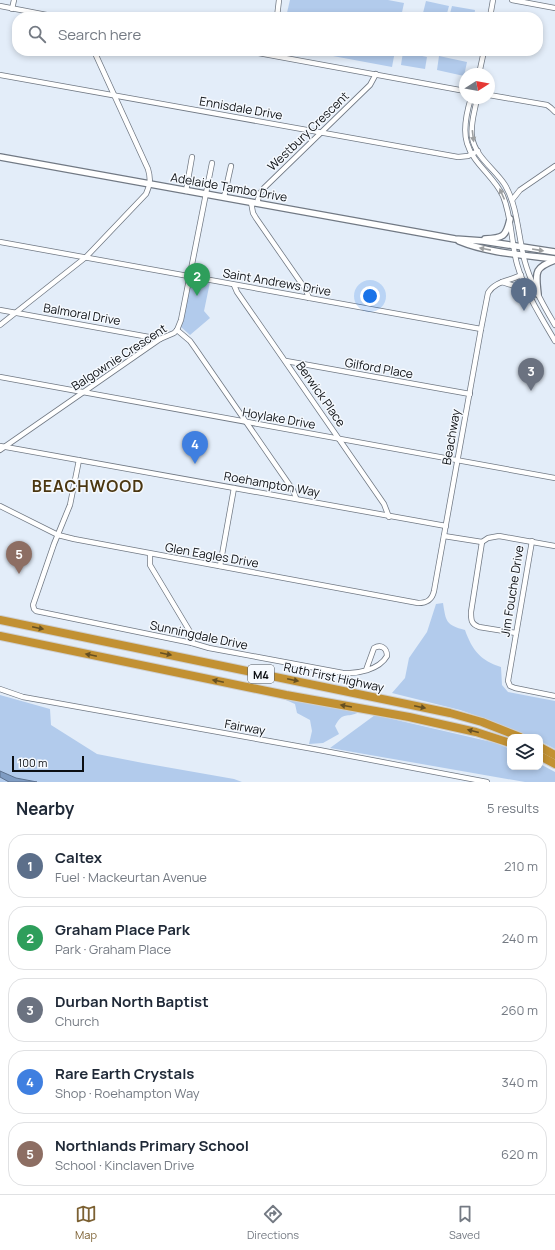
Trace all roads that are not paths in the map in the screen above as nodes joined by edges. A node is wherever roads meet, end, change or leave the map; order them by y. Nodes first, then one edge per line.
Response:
1 (14, 0) edge
2 (279, 0) edge
3 (493, 0) edge
4 (512, 0) edge
5 (0, 6) edge
6 (12, 8) junction
7 (555, 8) edge
8 (32, 12) edge
9 (278, 12) edge
10 (491, 12) edge
11 (96, 56) edge
12 (286, 56) edge
13 (483, 56) edge
14 (480, 68) edge
15 (376, 74) junction
16 (0, 75) edge
17 (459, 90) edge
18 (114, 95) junction
19 (495, 96) edge
20 (470, 104) edge
21 (476, 104) edge
22 (555, 112) edge
23 (321, 133) junction
24 (478, 151) junction
25 (472, 154) junction
26 (0, 157) edge
27 (192, 157) dead end
28 (212, 163) dead end
29 (231, 166) dead end
30 (555, 166) edge
31 (150, 184) junction
32 (520, 190) junction
33 (186, 191) junction
34 (508, 191) junction
35 (206, 194) junction
36 (224, 197) junction
37 (512, 200) junction
38 (254, 203) junction
39 (510, 219) junction
40 (455, 240) junction
41 (473, 240) junction
42 (0, 242) edge
43 (514, 246) junction
44 (521, 247) junction
45 (555, 252) edge
46 (516, 254) junction
47 (523, 255) junction
48 (86, 257) junction
49 (555, 259) edge
50 (521, 274) junction
51 (188, 276) junction
52 (502, 282) junction
53 (234, 285) junction
54 (527, 290) junction
55 (538, 294) junction
56 (309, 298) junction
57 (0, 310) edge
58 (16, 313) junction
59 (552, 319) junction
60 (544, 323) junction
61 (0, 325) edge
62 (555, 325) edge
63 (480, 329) junction
64 (177, 330) junction
65 (160, 339) junction
66 (555, 341) edge
67 (286, 362) junction
68 (0, 377) edge
69 (83, 392) junction
70 (470, 394) junction
71 (247, 422) junction
72 (340, 439) junction
73 (0, 446) edge
74 (6, 446) junction
75 (0, 450) edge
76 (79, 460) junction
77 (457, 460) junction
78 (555, 478) edge
79 (234, 488) junction
80 (296, 498) junction
81 (0, 506) edge
82 (389, 517) junction
83 (446, 526) junction
84 (58, 535) junction
85 (444, 536) junction
86 (532, 541) junction
87 (482, 542) junction
88 (555, 546) edge
89 (150, 554) junction
90 (220, 566) junction
91 (428, 601) joint
92 (0, 620) edge
93 (516, 633) junction
94 (0, 636) edge
95 (192, 644) junction
96 (366, 670) junction
97 (0, 689) edge
98 (555, 696) edge
99 (512, 734) edge
100 (507, 742) edge
101 (543, 749) edge
102 (555, 755) edge
103 (543, 758) edge
104 (555, 764) edge
105 (487, 782) edge

1 - 6 street
2 - 9 street
3 - 10 street
4 - 7 street
5 - 6 street
6 - 8 street
11 - 18 street
12 - 15 street
13 - 14 street
15 - 17 street
15 - 23 street, Westbury Crescent
16 - 18 street, Ennisdale Drive
18 - 23 street, Ennisdale Drive
18 - 31 street
19 - 22 street
20 - 25 street
21 -> 24 street
23 - 25 street, Ennisdale Drive
23 - 38 street, Westbury Crescent
24 - 25 street, Ennisdale Drive
24 - 34 street
39 -> 25 street
26 - 31 street, Adelaide Tambo Drive
27 - 33 street
28 - 35 street
29 - 36 street
30 - 32 street
31 - 33 street, Adelaide Tambo Drive
31 - 48 street
32 - 34 street
32 - 37 street
33 - 35 street, Adelaide Tambo Drive
34 - 37 street
35 - 36 street, Adelaide Tambo Drive
35 - 51 street
36 - 38 street, Adelaide Tambo Drive
37 - 44 street
38 - 40 street, Adelaide Tambo Drive
38 - 56 street
39 - 41 street
39 - 43 street
40 - 41 street, Adelaide Tambo Drive
46 -> 40 street, Adelaide Tambo Drive
41 - 43 street, Adelaide Tambo Drive
42 - 48 street, Saint Andrews Drive
43 - 44 street, Adelaide Tambo Drive
43 - 46 street
44 -> 45 street, Adelaide Tambo Drive
44 - 47 street
46 - 47 street, Adelaide Tambo Drive
46 - 50 street
47 - 49 street, Adelaide Tambo Drive
47 - 55 street
48 - 51 street, Saint Andrews Drive
48 - 58 street
49 - 55 street
50 - 52 street, Beachway
50 - 54 street
51 - 53 street, Saint Andrews Drive
51 - 64 street
52 - 54 street
52 - 63 street, Beachway
53 - 56 street, Saint Andrews Drive
53 - 67 street, Berwick Place
54 - 60 street
55 - 59 street
56 - 63 street, Saint Andrews Drive
57 - 58 street, Balmoral Drive
58 - 61 street
58 - 65 street, Balmoral Drive
59 - 60 street
59 - 62 street
60 - 66 street
63 - 70 street, Beachway
64 - 65 street, Balgownie Crescent
64 - 71 street, Balgownie Crescent
65 - 69 street, Balgownie Crescent
67 - 70 street, Gilford Place
67 - 72 street, Berwick Place
68 - 69 street, Hoylake Drive
69 - 71 street, Hoylake Drive
69 - 74 street, Balgownie Crescent
70 - 77 street, Beachway
71 - 72 street, Hoylake Drive
71 - 80 street, Balgownie Crescent
72 - 77 street, Hoylake Drive
72 - 82 street, Berwick Place
73 - 74 street, Roehampton Way
74 - 75 street, Balgownie Crescent
74 - 76 street, Roehampton Way
76 - 79 street, Roehampton Way
76 - 84 street
77 - 78 street, Hoylake Drive
77 - 83 street, Beachway
79 - 80 street, Roehampton Way
79 - 90 street
80 - 82 street, Roehampton Way
81 - 84 street, Glen Eagles Drive
82 - 83 street, Roehampton Way
83 - 85 street, Beachway
84 - 89 street, Glen Eagles Drive
84 - 95 street, Sunningdale Drive
85 - 87 street, Jim Fouche Drive
85 - 91 street, Beachway
86 - 87 street, Jim Fouche Drive
86 - 88 street
86 - 93 street, Jim Fouche Drive
87 - 93 street
89 - 90 street, Glen Eagles Drive
89 - 95 street
90 - 91 street, Glen Eagles Drive
92 -> 99 highway, Ruth First Highway / M4
93 - 98 street, Jim Fouche Drive
100 -> 94 highway, Ruth First Highway / M4
95 - 96 street, Sunningdale Drive
96 - 96 street, Sunningdale Drive
97 - 105 street, Fairway
101 - 102 highway
103 - 104 highway

